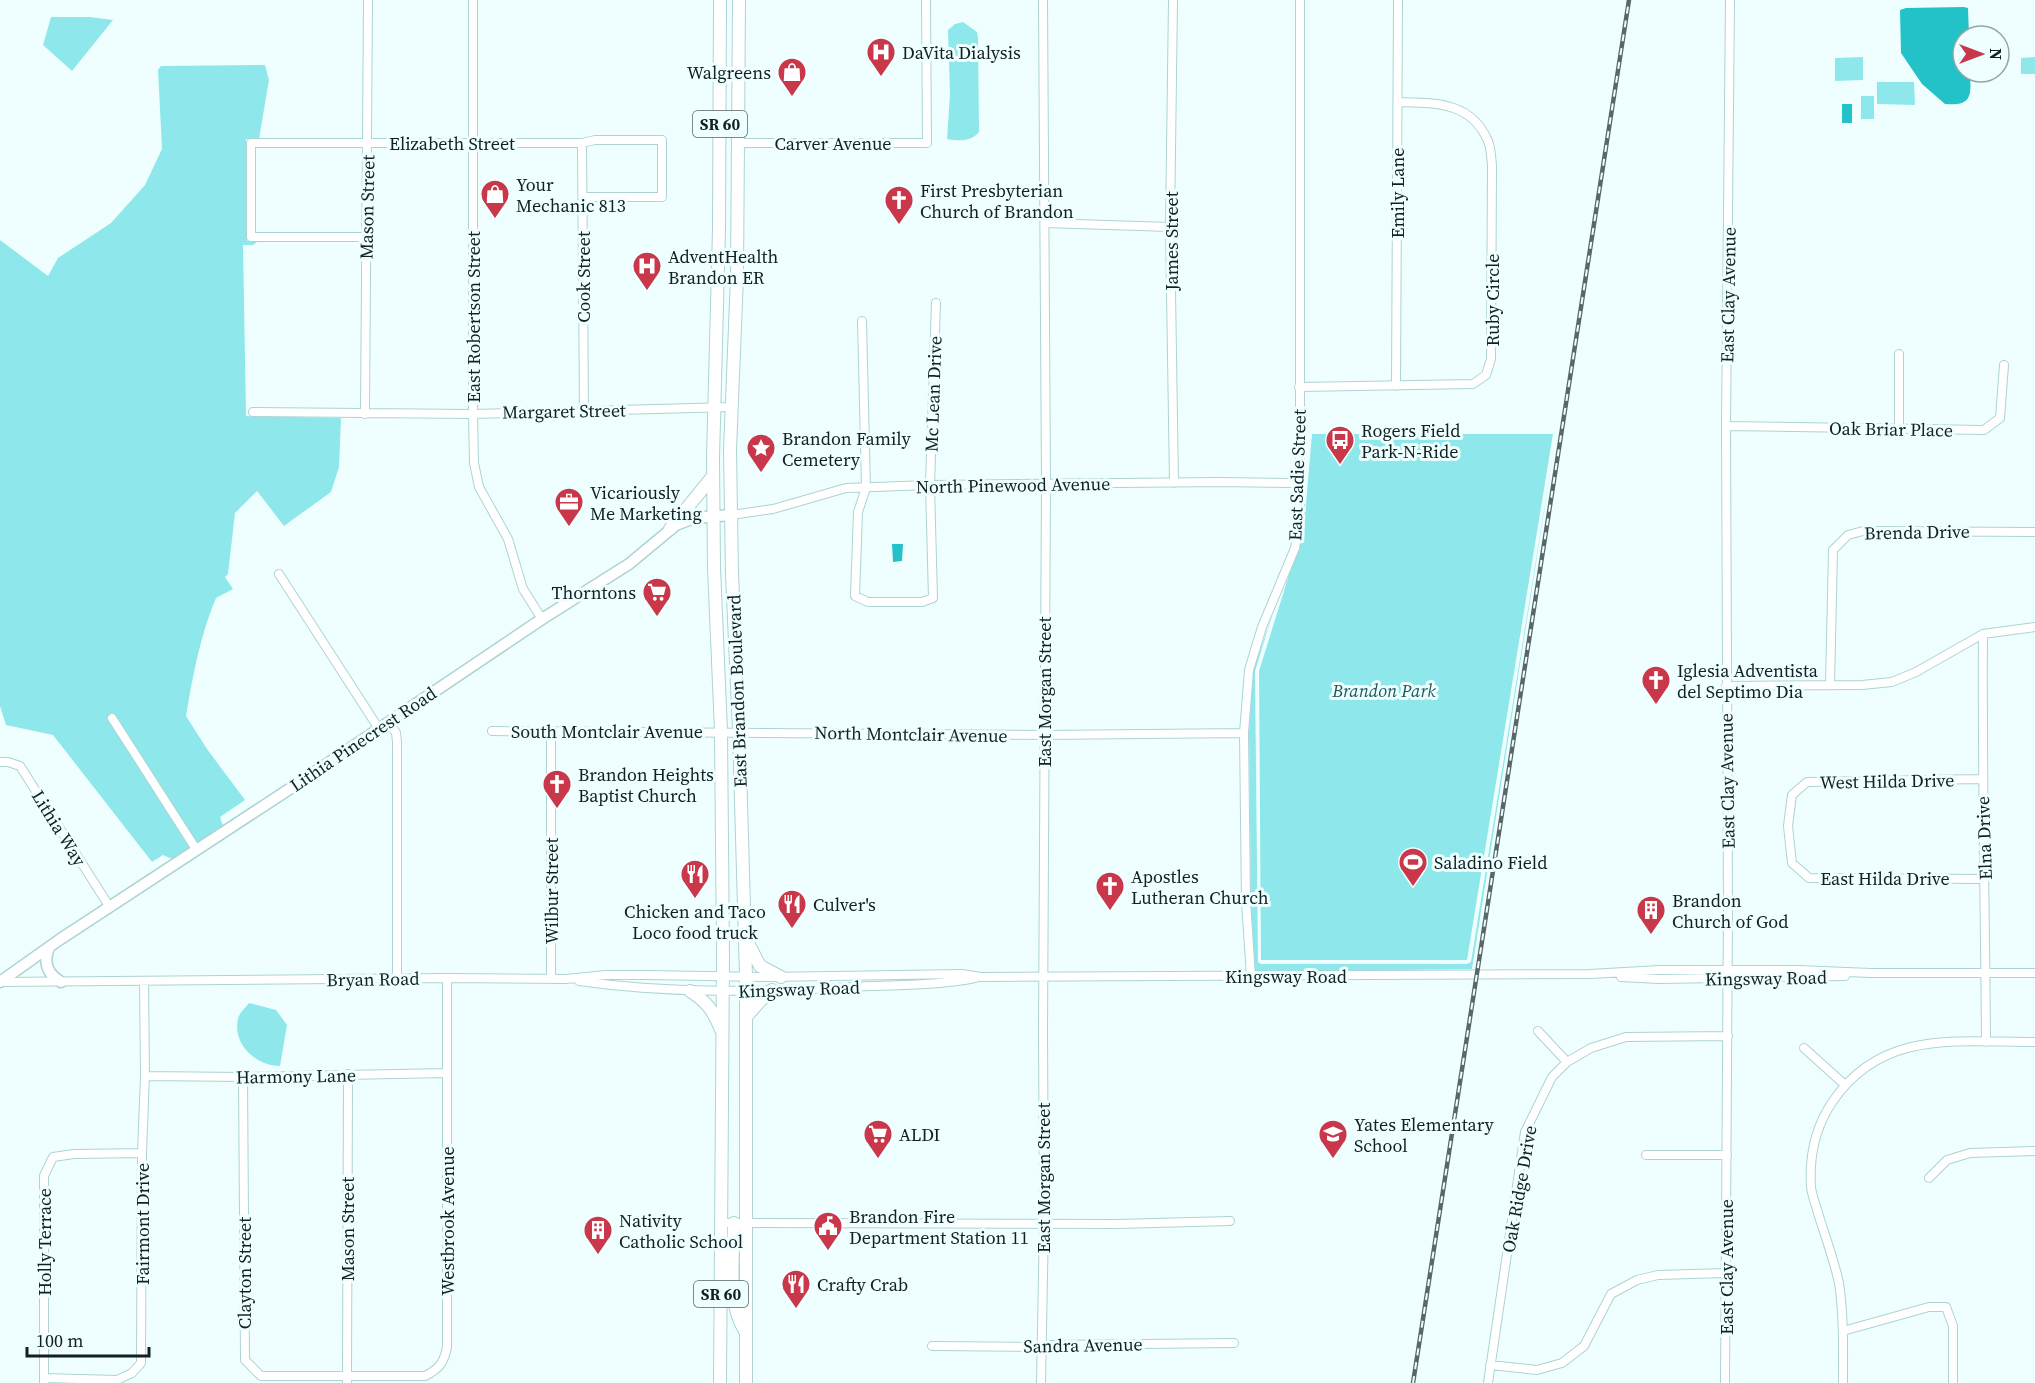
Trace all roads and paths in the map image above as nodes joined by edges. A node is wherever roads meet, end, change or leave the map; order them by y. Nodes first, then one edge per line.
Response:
1 (368, 0) edge
2 (473, 0) edge
3 (720, 0) edge
4 (739, 0) edge
5 (926, 0) edge
6 (1043, 0) edge
7 (1173, 0) edge
8 (1300, 0) edge
9 (1398, 0) edge
10 (1730, 0) edge
11 (1398, 102) junction
12 (473, 142) junction
13 (739, 142) junction
14 (368, 143) junction
15 (582, 144) junction
16 (583, 197) junction
17 (1045, 223) junction
18 (1170, 227) junction
19 (367, 237) junction
20 (936, 303) dead end
21 (862, 321) dead end
22 (1899, 354) dead end
23 (2004, 365) dead end
24 (1396, 386) junction
25 (1299, 387) junction
26 (714, 407) junction
27 (731, 407) junction
28 (584, 411) junction
29 (253, 412) dead end
30 (365, 414) junction
31 (473, 414) junction
32 (1726, 426) junction
33 (1899, 429) junction
34 (713, 476) junction
35 (1174, 483) junction
36 (1299, 483) junction
37 (1046, 484) junction
38 (930, 485) junction
39 (866, 488) junction
40 (731, 515) junction
41 (714, 516) junction
42 (670, 529) junction
43 (2035, 532) edge
44 (279, 574) dead end
45 (542, 619) junction
46 (2035, 627) edge
47 (1983, 634) junction
48 (1830, 685) junction
49 (1726, 686) junction
50 (112, 718) dead end
51 (389, 722) junction
52 (379, 729) junction
53 (492, 731) dead end
54 (551, 731) junction
55 (721, 731) junction
56 (739, 731) junction
57 (1244, 733) junction
58 (1044, 735) junction
59 (0, 762) edge
60 (1982, 779) junction
61 (1788, 826) joint
62 (196, 849) junction
63 (1985, 879) junction
64 (109, 906) junction
65 (745, 937) junction
66 (49, 948) junction
67 (2035, 973) edge
68 (1728, 974) junction
69 (1985, 974) junction
70 (723, 976) junction
71 (981, 976) junction
72 (1251, 976) junction
73 (746, 977) junction
74 (781, 977) junction
75 (1043, 977) junction
76 (447, 978) junction
77 (397, 979) junction
78 (551, 979) junction
79 (566, 979) junction
80 (144, 981) junction
81 (0, 982) edge
82 (61, 982) junction
83 (690, 990) junction
84 (772, 990) junction
85 (723, 991) junction
86 (746, 991) junction
87 (746, 1017) junction
88 (1538, 1031) dead end
89 (723, 1036) junction
90 (1728, 1036) junction
91 (1986, 1042) junction
92 (2035, 1042) edge
93 (1804, 1048) dead end
94 (1567, 1062) junction
95 (447, 1073) junction
96 (348, 1074) junction
97 (146, 1076) junction
98 (243, 1077) junction
99 (1844, 1084) junction
100 (2035, 1151) edge
101 (142, 1153) junction
102 (1646, 1155) dead end
103 (1727, 1155) junction
104 (1929, 1178) dead end
105 (1230, 1221) dead end
106 (1044, 1222) junction
107 (733, 1223) junction
108 (1726, 1273) junction
109 (1843, 1331) junction
110 (1234, 1343) dead end
111 (933, 1346) dead end
112 (1042, 1347) junction
113 (720, 1365) junction
114 (1490, 1365) junction
115 (347, 1380) edge
116 (44, 1381) edge
117 (720, 1383) edge
118 (728, 1383) edge
119 (746, 1383) edge
120 (1041, 1383) edge
121 (1488, 1383) edge
122 (1725, 1383) edge
123 (1843, 1383) edge
124 (1953, 1383) edge

1 - 14 street, Mason Street
2 - 12 street, East Robertson Street
3 - 26 highway, East Brandon Boulevard / SR 60
4 - 13 highway, East Brandon Boulevard / SR 60
5 - 13 street, Carver Avenue
6 - 17 street, East Morgan Street
7 - 18 street, James Street
8 - 25 street, East Sadie Street
9 - 11 street, Emily Lane
10 - 32 street, East Clay Avenue
11 - 24 street, Emily Lane
11 - 24 street, Ruby Circle
12 - 14 street, Elizabeth Street
12 - 15 street, Elizabeth Street
12 - 31 street, East Robertson Street
13 - 27 highway, East Brandon Boulevard / SR 60
14 - 19 street, Mason Street
14 - 19 street, Elizabeth Street
15 - 16 street, Cook Street
15 - 16 street, Elizabeth Street
16 - 28 street, Cook Street
17 - 18 street
17 - 37 street, East Morgan Street
18 - 35 street, James Street
19 - 30 street, Mason Street
20 - 38 street, Mc Lean Drive
21 - 39 street
22 - 33 street
23 - 33 street, Oak Briar Place
24 - 25 street, Ruby Circle
25 - 36 street, East Sadie Street
26 - 27 street, Margaret Street
26 - 28 street, Margaret Street
26 - 34 highway, East Brandon Boulevard / SR 60
27 - 40 highway, East Brandon Boulevard / SR 60
28 - 31 street, Margaret Street
29 - 30 street, Margaret Street
30 - 31 street, Margaret Street
31 - 45 street, East Robertson Street
32 - 33 street, Oak Briar Place
32 - 49 street, East Clay Avenue
34 - 41 highway, East Brandon Boulevard / SR 60
34 - 42 highway
35 - 36 street, North Pinewood Avenue
35 - 37 street, North Pinewood Avenue
36 - 57 street, East Sadie Street
37 - 38 street, North Pinewood Avenue
37 - 58 street, East Morgan Street
38 - 39 street, North Pinewood Avenue
38 - 39 street, Mc Lean Drive
39 - 40 street, North Pinewood Avenue
40 - 41 main road, Lithia Pinecrest Road
40 - 56 highway, East Brandon Boulevard / SR 60
41 - 42 main road, Lithia Pinecrest Road
41 - 55 highway, East Brandon Boulevard / SR 60
42 - 45 main road, Lithia Pinecrest Road
43 - 48 street, Brenda Drive
44 - 52 street
45 - 51 main road, Lithia Pinecrest Road
46 - 47 street
47 - 48 street
47 - 60 street, Elna Drive
48 - 49 street
49 - 68 street, East Clay Avenue
50 - 62 street
51 - 52 main road, Lithia Pinecrest Road
51 - 77 street
52 - 62 main road, Lithia Pinecrest Road
53 - 54 street, South Montclair Avenue
54 - 55 street, South Montclair Avenue
54 - 78 street, Wilbur Street
55 - 56 street, North Montclair Avenue
55 - 70 highway, East Brandon Boulevard / SR 60
56 - 58 street, North Montclair Avenue
56 - 65 highway, East Brandon Boulevard / SR 60
57 - 58 street, North Montclair Avenue
57 - 72 street, East Sadie Street
58 - 75 street, East Morgan Street
59 - 64 street, Lithia Way
60 - 61 street, West Hilda Drive
60 - 63 street, Elna Drive
61 - 63 street, East Hilda Drive
62 - 64 main road, Lithia Pinecrest Road
63 - 69 street, Elna Drive
64 - 66 main road, Lithia Pinecrest Road
65 - 73 highway, East Brandon Boulevard / SR 60
65 - 74 highway
66 - 81 main road, Lithia Pinecrest Road
66 - 82 main road
67 - 69 street, Kingsway Road
68 - 69 street, Kingsway Road
68 - 72 street, Kingsway Road
68 - 90 street, East Clay Avenue
69 - 91 street, Elna Drive
70 - 73 street, Bryan Road
70 - 79 street, Bryan Road
70 - 85 highway, East Brandon Boulevard / SR 60
71 - 74 street, Kingsway Road
71 - 75 street, Kingsway Road
71 - 84 street, Kingsway Road
72 - 75 street, Kingsway Road
73 - 74 street, Kingsway Road
73 - 86 highway, East Brandon Boulevard / SR 60
75 - 106 street, East Morgan Street
76 - 77 street, Bryan Road
76 - 78 street, Bryan Road
76 - 95 street, Westbrook Avenue
77 - 80 street, Bryan Road
78 - 79 street, Bryan Road
79 - 83 street
80 - 82 street, Bryan Road
80 - 97 street, Fairmont Drive
81 - 82 street, Bryan Road
83 - 85 street
83 - 89 highway
84 - 86 street, Kingsway Road
84 - 87 highway
85 - 86 street, Kingsway Road
85 - 89 highway, East Brandon Boulevard / SR 60
86 - 87 highway, East Brandon Boulevard / SR 60
87 - 107 highway, East Brandon Boulevard / SR 60
88 - 94 street
89 - 107 highway, East Brandon Boulevard / SR 60
90 - 94 street, Oak Ridge Drive
90 - 103 street, East Clay Avenue
91 - 92 street
91 - 99 street
93 - 99 street
94 - 114 street, Oak Ridge Drive
95 - 96 street, Harmony Lane
95 - 115 street, Westbrook Avenue
96 - 98 street, Harmony Lane
96 - 115 street, Mason Street
97 - 98 street, Harmony Lane
97 - 101 street, Fairmont Drive
98 - 115 street, Clayton Street
99 - 109 street
100 - 104 street
101 - 116 street, Fairmont Drive
101 - 116 street, Holly Terrace
102 - 103 street
103 - 108 street, East Clay Avenue
105 - 106 street
106 - 107 street
106 - 112 street, East Morgan Street
107 - 113 highway, East Brandon Boulevard / SR 60
107 - 119 highway, East Brandon Boulevard / SR 60
108 - 114 street
108 - 122 street, East Clay Avenue
109 - 123 street
109 - 124 street
110 - 112 street, Sandra Avenue
111 - 112 street, Sandra Avenue
112 - 120 street, East Morgan Street
113 - 117 highway, East Brandon Boulevard / SR 60
113 - 118 highway
114 - 121 street, Oak Ridge Drive

